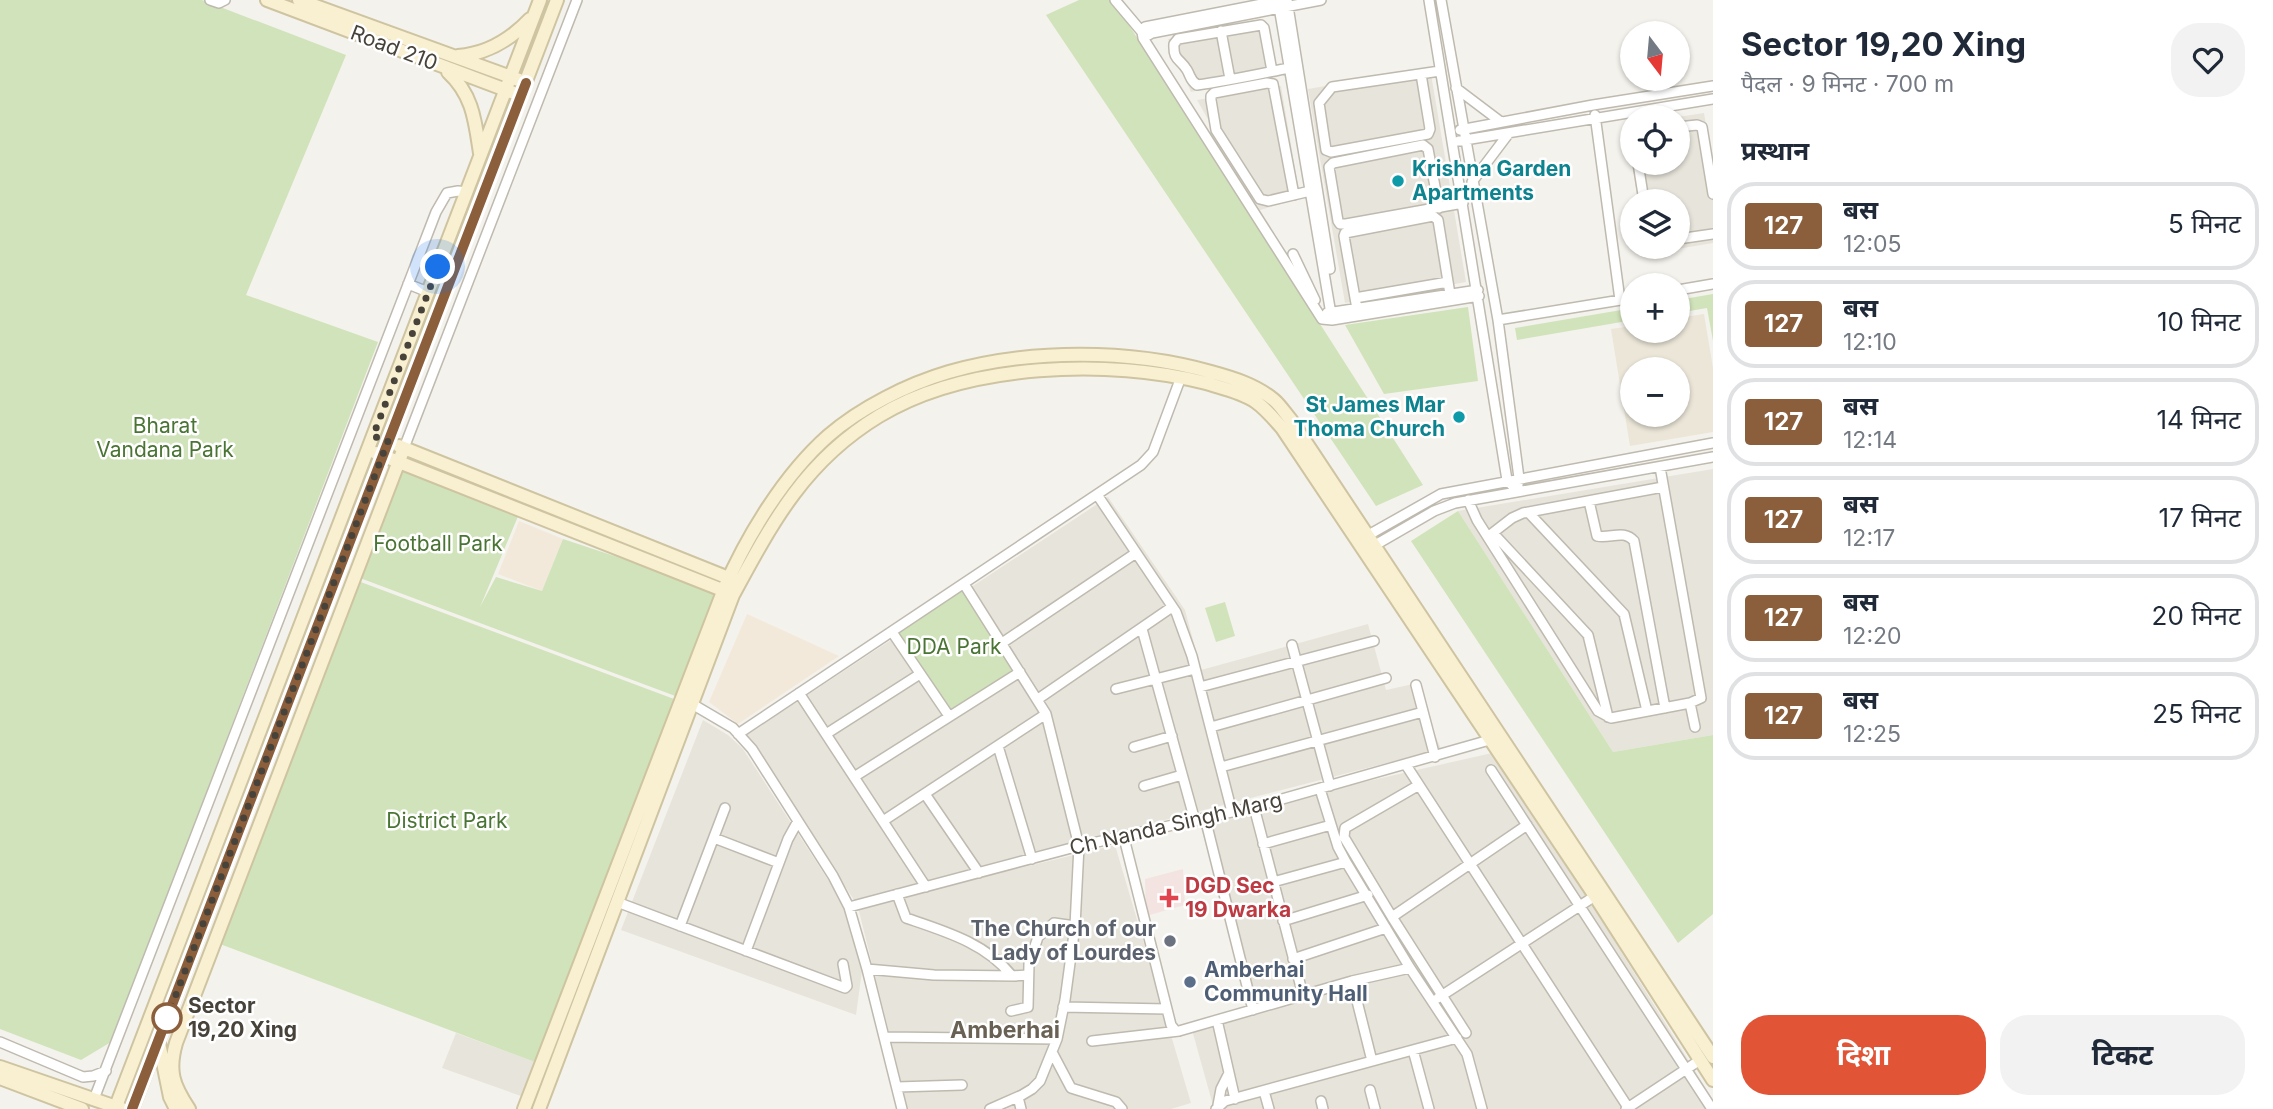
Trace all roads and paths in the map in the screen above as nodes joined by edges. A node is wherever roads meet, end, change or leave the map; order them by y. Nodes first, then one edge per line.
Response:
1 (209, 0) edge
2 (225, 0) edge
3 (267, 0) edge
4 (299, 0) edge
5 (540, 0) edge
6 (557, 0) edge
7 (577, 0) edge
8 (1115, 0) edge
9 (1321, 0) edge
10 (1429, 0) edge
11 (1441, 0) edge
12 (1283, 3) edge
13 (535, 13) junction
14 (1221, 31) junction
15 (1142, 35) junction
16 (454, 57) junction
17 (443, 67) junction
18 (1289, 68) junction
19 (1272, 71) junction
20 (1440, 71) junction
21 (1421, 74) junction
22 (1230, 79) junction
23 (508, 84) junction
24 (1713, 86) edge
25 (1457, 88) junction
26 (523, 89) junction
27 (1713, 99) edge
28 (1593, 105) junction
29 (1676, 105) edge
30 (1620, 117) edge
31 (1595, 119) junction
32 (1501, 122) junction
33 (1690, 126) edge
34 (1509, 132) junction
35 (1463, 135) junction
36 (1451, 137) junction
37 (480, 157) junction
38 (1472, 182) junction
39 (1311, 191) junction
40 (467, 192) junction
41 (1713, 194) edge
42 (1294, 195) junction
43 (1463, 203) junction
44 (1439, 208) junction
45 (1340, 224) junction
46 (1323, 227) junction
47 (1713, 234) edge
48 (1690, 237) edge
49 (1293, 254) dead end
50 (1448, 282) junction
51 (408, 284) junction
52 (1713, 284) edge
53 (1690, 288) edge
54 (428, 292) junction
55 (1478, 293) junction
56 (1450, 294) junction
57 (1355, 299) junction
58 (1620, 300) joint
59 (1357, 309) junction
60 (1334, 315) junction
61 (1498, 320) junction
62 (1159, 367) junction
63 (1181, 377) junction
64 (373, 436) junction
65 (388, 441) junction
66 (1713, 443) edge
67 (404, 448) junction
68 (368, 450) junction
69 (383, 455) junction
70 (1713, 457) edge
71 (401, 461) junction
72 (1660, 467) junction
73 (1520, 478) junction
74 (1507, 480) junction
75 (1663, 487) junction
76 (1517, 491) junction
77 (1098, 496) junction
78 (1468, 500) junction
79 (1589, 501) junction
80 (1528, 512) junction
81 (1491, 534) junction
82 (1366, 543) junction
83 (1136, 553) junction
84 (964, 584) junction
85 (732, 586) junction
86 (1172, 607) junction
87 (1142, 629) junction
88 (892, 632) junction
89 (1374, 641) dead end
90 (1002, 643) junction
91 (1292, 645) dead end
92 (1297, 662) junction
93 (1195, 669) junction
94 (1020, 671) junction
95 (920, 674) junction
96 (1386, 678) dead end
97 (1156, 679) junction
98 (1416, 685) dead end
99 (1200, 687) junction
100 (1116, 689) dead end
101 (799, 693) junction
102 (1038, 699) junction
103 (1307, 700) junction
104 (688, 701) junction
105 (1690, 703) junction
106 (1665, 708) junction
107 (1647, 711) junction
108 (1423, 712) junction
109 (1046, 714) junction
110 (949, 716) junction
111 (1608, 717) junction
112 (1211, 727) junction
113 (1695, 727) dead end
114 (738, 734) junction
115 (826, 734) junction
116 (1172, 736) junction
117 (1496, 738) junction
118 (1318, 740) junction
119 (998, 746) junction
120 (1134, 747) dead end
121 (1435, 757) junction
122 (1406, 765) junction
123 (1221, 767) junction
124 (1491, 769) dead end
125 (1182, 775) junction
126 (854, 777) junction
127 (1419, 785) junction
128 (1144, 786) dead end
129 (1331, 786) junction
130 (1320, 789) junction
131 (925, 794) junction
132 (1254, 807) junction
133 (725, 808) dead end
134 (1232, 812) junction
135 (1200, 820) junction
136 (798, 821) junction
137 (883, 821) junction
138 (1331, 825) junction
139 (1527, 825) junction
140 (714, 838) junction
141 (1124, 838) junction
142 (1263, 844) junction
143 (1079, 846) junction
144 (1032, 859) junction
145 (1346, 862) junction
146 (779, 863) junction
147 (1470, 864) junction
148 (979, 873) junction
149 (1273, 882) junction
150 (926, 887) junction
151 (897, 894) junction
152 (1368, 895) junction
153 (1594, 896) junction
154 (617, 902) junction
155 (1580, 905) junction
156 (849, 907) junction
157 (1392, 917) junction
158 (1283, 921) junction
159 (1619, 925) junction
160 (680, 926) junction
161 (1075, 926) junction
162 (1386, 928) junction
163 (1521, 943) junction
164 (746, 951) junction
165 (1293, 959) junction
166 (843, 964) dead end
167 (1410, 968) junction
168 (867, 969) junction
169 (1028, 975) junction
170 (1016, 976) junction
171 (1352, 981) junction
172 (1303, 995) junction
173 (1442, 995) junction
174 (1432, 1002) junction
175 (1063, 1007) junction
176 (1167, 1009) junction
177 (1254, 1010) junction
178 (1011, 1011) dead end
179 (1217, 1020) junction
180 (1179, 1031) junction
181 (1462, 1035) junction
182 (884, 1037) junction
183 (158, 1039) junction
184 (1057, 1039) junction
185 (1092, 1041) dead end
186 (0, 1042) edge
187 (1413, 1050) junction
188 (1052, 1052) junction
189 (1713, 1057) edge
190 (1700, 1060) junction
191 (1372, 1062) junction
192 (0, 1067) edge
193 (1686, 1068) junction
194 (106, 1071) junction
195 (1229, 1073) junction
196 (0, 1078) edge
197 (1713, 1080) edge
198 (962, 1085) dead end
199 (897, 1087) junction
200 (1370, 1090) dead end
201 (1264, 1091) junction
202 (1097, 1096) junction
203 (1018, 1097) junction
204 (94, 1099) junction
205 (1235, 1099) junction
206 (1217, 1107) edge
207 (117, 1108) edge
208 (1479, 1108) edge
209 (82, 1109) edge
210 (132, 1109) edge
211 (176, 1109) edge
212 (189, 1109) edge
213 (524, 1109) edge
214 (539, 1109) edge
215 (902, 1109) edge
216 (990, 1109) edge
217 (1021, 1109) edge
218 (1097, 1109) edge
219 (1122, 1109) edge
220 (1269, 1109) edge
221 (1375, 1109) edge
222 (1429, 1109) edge
223 (1627, 1109) edge
224 (1712, 1109) edge

1 - 2 street
3 - 17 street, Road 210
4 - 16 street, Road 210
5 - 13 street
6 - 26 street
7 - 67 street
8 - 15 street
9 - 12 street
10 - 20 street
11 - 25 street
12 - 15 street
12 - 18 street
12 - 46 street
13 - 16 street
13 - 23 street
14 - 19 street
14 - 22 street
14 - 22 street
15 - 60 street
16 - 23 street, Road 210
17 - 23 street, Road 210
17 - 37 street
18 - 19 street
18 - 39 street
19 - 22 street
20 - 21 street
20 - 36 street
21 - 21 street
23 - 26 street, Road 210
23 - 37 street
24 - 28 street
25 - 32 street
25 - 35 street
26 - 65 street
27 - 29 street
28 - 31 street
28 - 32 street
30 - 31 street
31 - 34 street
31 - 58 street
32 - 35 street
33 - 41 street
34 - 35 street
34 - 38 street
35 - 36 street
35 - 38 street
36 - 43 street
37 - 40 street
38 - 61 street
39 - 42 street
39 - 60 street
40 - 51 street
40 - 54 street
42 - 42 street
43 - 44 street
43 - 55 street
44 - 45 street
44 - 45 street
45 - 46 street
46 - 60 street
47 - 48 street
49 - 60 street
50 - 56 street
50 - 57 street
50 - 57 street
51 - 54 street
51 - 194 street
52 - 53 street
54 - 64 street
55 - 56 street
55 - 60 street
55 - 74 street
56 - 59 street
57 - 59 street
58 - 61 street
59 - 60 street
61 - 73 street
62 - 63 street
62 - 82 street
62 - 85 street
63 - 77 street
63 - 82 street
64 - 65 street
64 - 68 street
65 - 67 street
65 - 69 street
66 - 73 street
67 - 71 street
67 - 85 street
68 - 69 street
68 - 207 street
69 - 71 street
69 - 183 street
70 - 72 street
71 - 85 street
71 - 212 street
72 - 75 street
72 - 76 street
73 - 74 street
73 - 76 street
74 - 76 street
74 - 82 street
75 - 79 street
75 - 105 street
76 - 78 street
77 - 83 street
77 - 84 street
78 - 81 street
78 - 82 street
79 - 80 street
79 - 106 street
80 - 81 street
80 - 107 street
81 - 111 street
81 - 111 street
82 - 117 street
83 - 86 street
83 - 90 street
84 - 88 street
84 - 90 street
85 - 104 street
86 - 87 street
86 - 93 street
87 - 97 street
87 - 102 street
88 - 95 street
88 - 101 street
89 - 92 street
90 - 94 street
91 - 92 street
92 - 99 street
92 - 103 street
93 - 97 street
93 - 99 street
94 - 102 street
94 - 110 street
95 - 110 street
95 - 115 street
96 - 103 street
97 - 100 street
97 - 116 street
98 - 108 street
99 - 112 street
101 - 114 street
101 - 115 street
102 - 109 street
103 - 112 street
103 - 118 street
104 - 114 street
104 - 154 street
104 - 213 street
105 - 106 street
105 - 113 street
106 - 107 street
107 - 111 street
108 - 118 street
108 - 121 street
109 - 119 street
109 - 143 street
110 - 126 street
112 - 123 street
114 - 136 street
115 - 126 street
116 - 120 street
116 - 125 street
117 - 121 street, Ch Nanda Singh Marg
117 - 153 street
117 - 159 street
118 - 123 street
118 - 129 street
119 - 131 street
119 - 144 street
121 - 122 street, Ch Nanda Singh Marg
122 - 127 street
122 - 129 street, Ch Nanda Singh Marg
123 - 134 street
124 - 139 street
125 - 128 street
125 - 135 street
126 - 137 street
127 - 147 street
127 - 157 street
129 - 130 street, Ch Nanda Singh Marg
130 - 132 street, Ch Nanda Singh Marg
130 - 138 street
131 - 137 street
131 - 148 street
132 - 134 street, Ch Nanda Singh Marg
132 - 142 street
133 - 140 street
134 - 135 street, Ch Nanda Singh Marg
135 - 141 street, Ch Nanda Singh Marg
135 - 177 street
136 - 146 street
136 - 156 street
137 - 150 street
138 - 142 street
138 - 145 street
139 - 147 street
139 - 155 street
140 - 146 street
140 - 160 street
141 - 143 street, Ch Nanda Singh Marg
141 - 176 street
142 - 149 street
143 - 144 street, Ch Nanda Singh Marg
143 - 161 street
144 - 148 street, Ch Nanda Singh Marg
145 - 149 street
145 - 152 street
146 - 164 street
147 - 157 street
147 - 163 street
148 - 150 street, Ch Nanda Singh Marg
149 - 158 street
150 - 151 street, Ch Nanda Singh Marg
151 - 156 street, Ch Nanda Singh Marg
151 - 170 street
152 - 158 street
152 - 162 street
153 - 155 street
153 - 159 street
154 - 160 street
154 - 214 street
155 - 163 street
155 - 193 street
156 - 168 street
157 - 173 street
158 - 165 street
159 - 189 street
159 - 190 street
160 - 164 street
161 - 169 street
161 - 175 street
162 - 165 street
162 - 167 street
163 - 173 street
163 - 223 street
164 - 166 street
165 - 172 street
167 - 171 street
167 - 174 street
168 - 170 street
168 - 182 street
169 - 170 street
169 - 178 street
171 - 172 street
171 - 191 street
172 - 177 street
173 - 174 street
173 - 181 street
174 - 181 street
175 - 176 street
175 - 184 street
176 - 180 street
177 - 179 street
179 - 180 street
179 - 195 street
180 - 185 street
181 - 187 street
181 - 208 street
182 - 184 street
182 - 199 street
183 - 210 street
183 - 211 street
184 - 188 street
186 - 194 street
187 - 191 street
187 - 222 street
188 - 202 street
188 - 203 street
190 - 193 street
190 - 197 street
191 - 201 street
192 - 204 street
193 - 223 street
193 - 224 street
194 - 204 street
195 - 205 street
195 - 206 street
196 - 209 street
198 - 199 street
199 - 215 street
200 - 221 street
201 - 205 street
201 - 220 street
202 - 218 street
202 - 219 street
203 - 216 street
203 - 217 street
204 - 207 street
205 - 206 street

